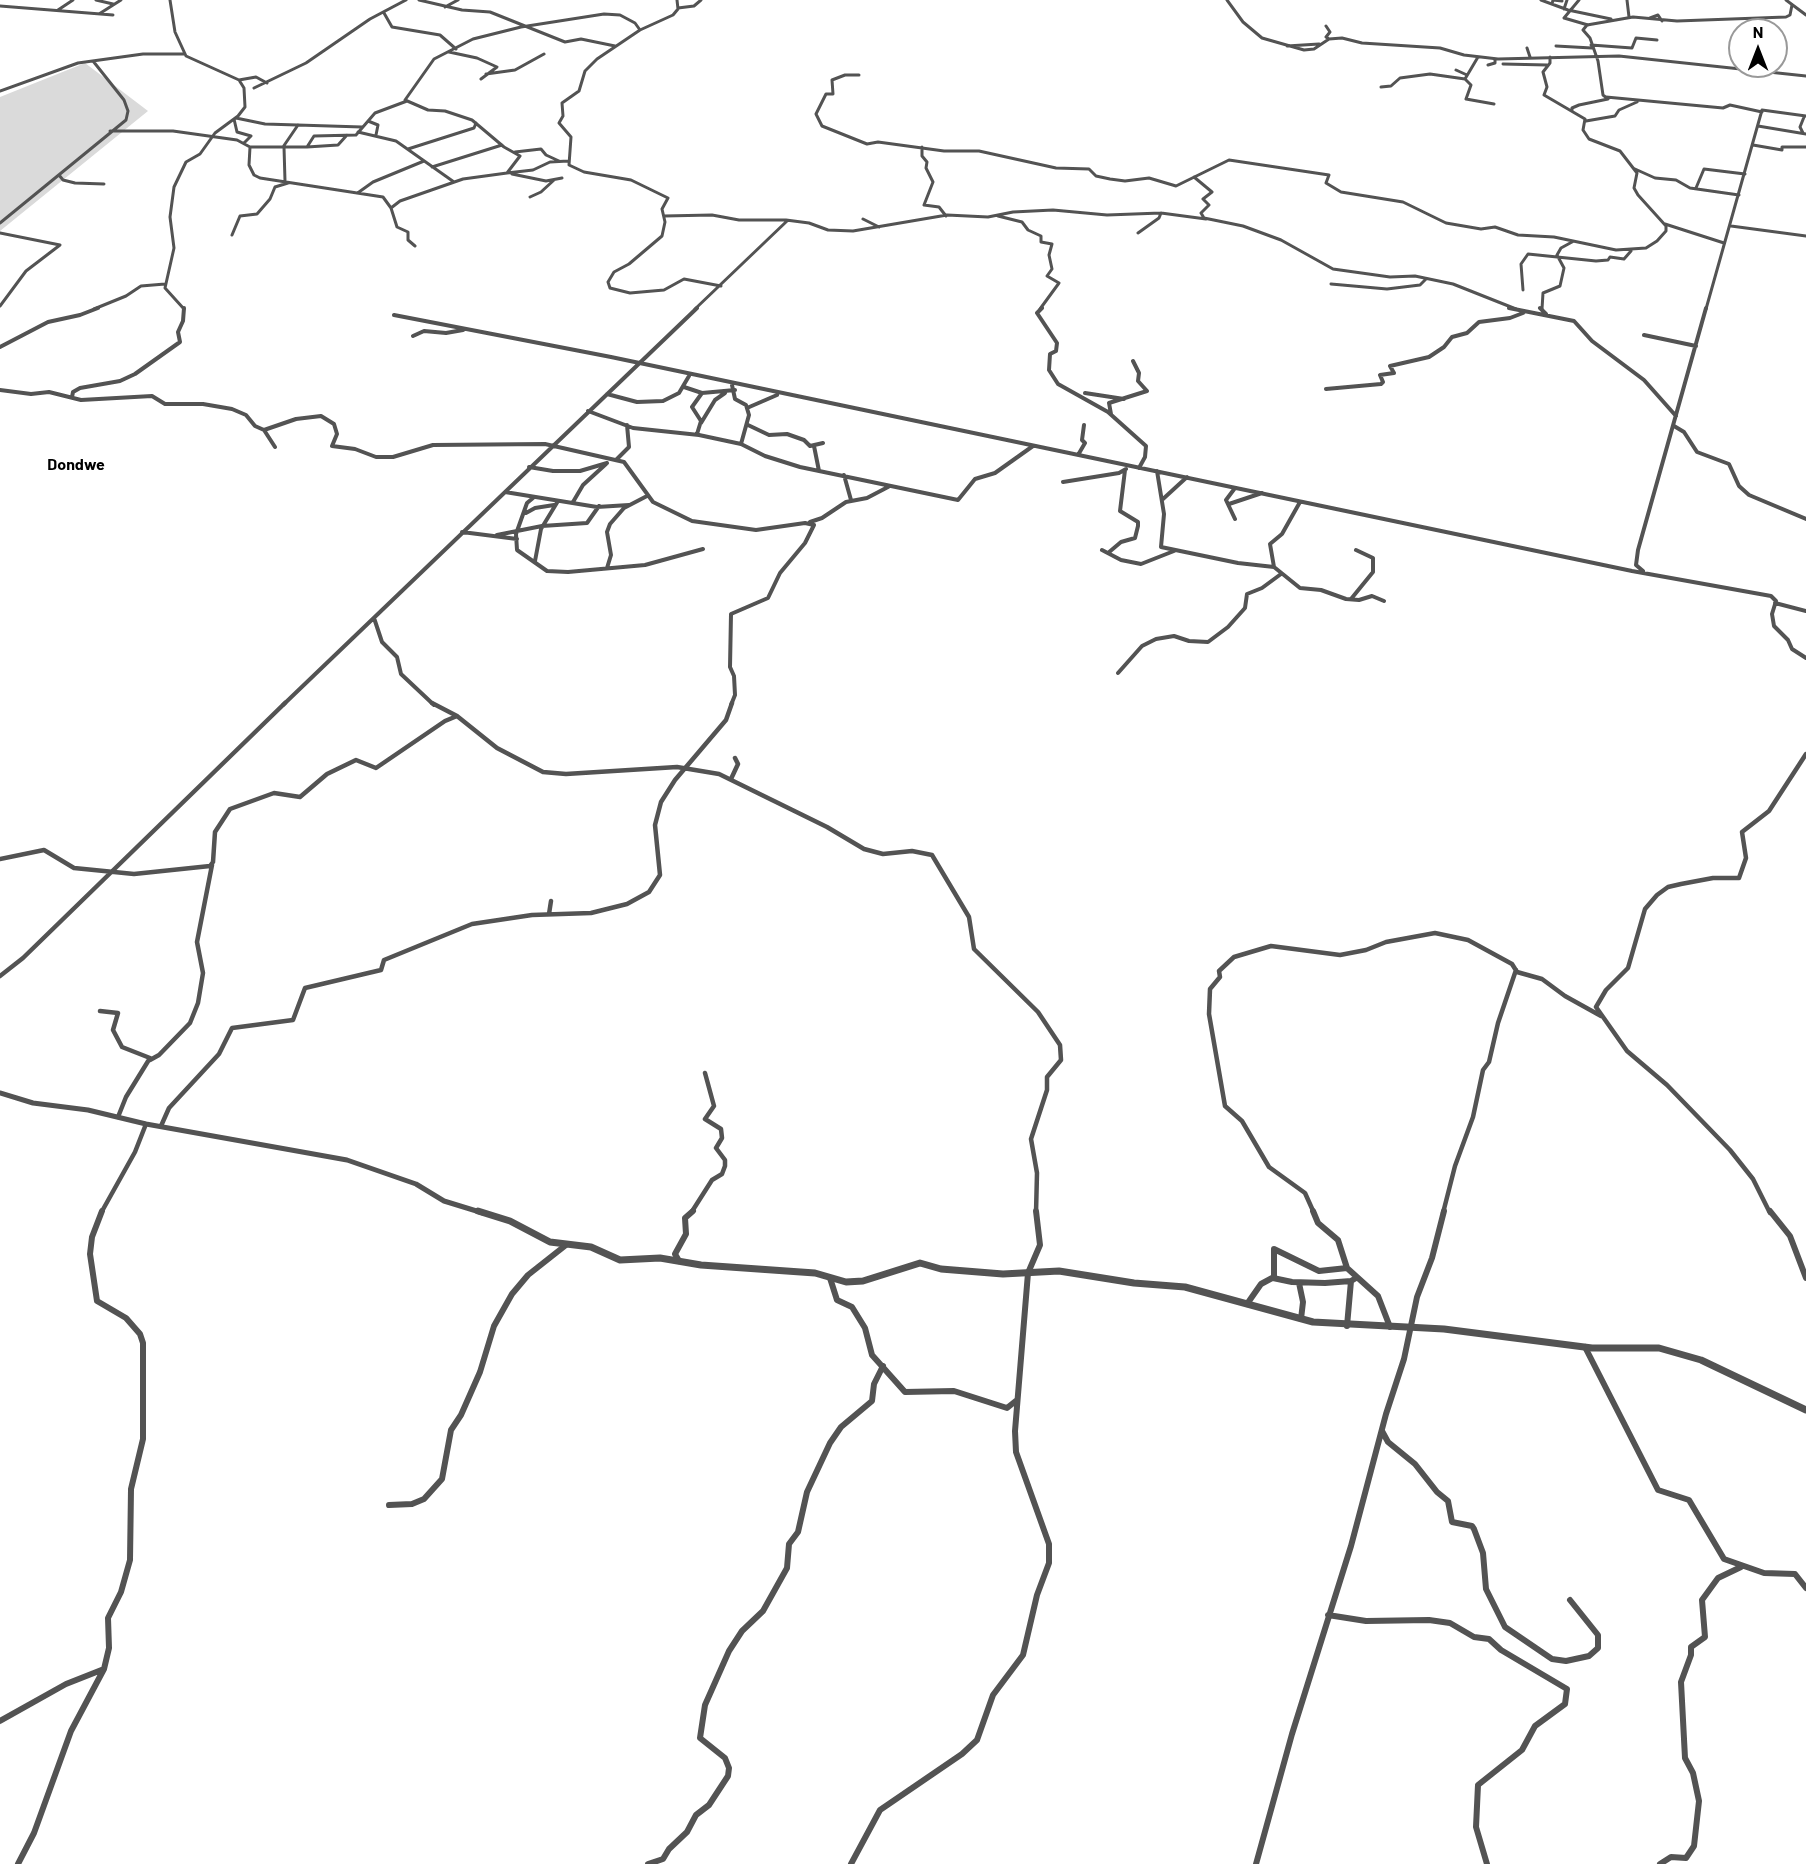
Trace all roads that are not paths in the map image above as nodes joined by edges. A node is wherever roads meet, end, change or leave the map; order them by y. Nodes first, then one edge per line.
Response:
1 (73, 0) edge
2 (96, 0) edge
3 (121, 0) edge
4 (170, 0) edge
5 (406, 0) edge
6 (419, 0) edge
7 (458, 0) edge
8 (676, 0) edge
9 (1227, 0) edge
10 (1541, 0) edge
11 (1567, 0) edge
12 (1579, 0) edge
13 (1627, 0) edge
14 (1786, 0) edge
15 (700, 1) edge
16 (1562, 1) edge
17 (708, 2) dead end
18 (113, 4) junction
19 (1552, 4) junction
20 (1792, 5) junction
21 (0, 6) edge
22 (445, 6) junction
23 (678, 8) junction
24 (1564, 9) junction
25 (57, 10) junction
26 (1569, 10) junction
27 (384, 13) junction
28 (99, 14) junction
29 (113, 15) dead end
30 (1806, 15) edge
31 (1629, 17) junction
32 (1613, 19) junction
33 (1588, 25) junction
34 (524, 26) junction
35 (1326, 26) dead end
36 (640, 30) junction
37 (1329, 39) junction
38 (1657, 40) dead end
39 (1319, 44) junction
40 (615, 46) junction
41 (1287, 46) junction
42 (1556, 46) dead end
43 (1592, 46) junction
44 (1527, 48) dead end
45 (1579, 48) junction
46 (456, 49) junction
47 (449, 52) junction
48 (185, 54) junction
49 (544, 54) dead end
50 (1596, 56) junction
51 (1478, 57) junction
52 (1530, 57) junction
53 (1550, 57) junction
54 (1564, 57) junction
55 (1495, 59) junction
56 (93, 61) junction
57 (1503, 64) dead end
58 (1488, 65) dead end
59 (1547, 65) junction
60 (1456, 70) dead end
61 (484, 74) junction
62 (859, 75) dead end
63 (1467, 75) junction
64 (1806, 76) edge
65 (481, 79) dead end
66 (1465, 79) junction
67 (239, 80) junction
68 (267, 83) junction
69 (254, 87) dead end
70 (1381, 87) dead end
71 (0, 91) edge
72 (1604, 97) junction
73 (407, 101) junction
74 (1639, 102) junction
75 (1494, 105) dead end
76 (1572, 111) junction
77 (1762, 112) junction
78 (1805, 116) edge
79 (235, 118) junction
80 (368, 121) junction
81 (1586, 121) junction
82 (476, 123) junction
83 (298, 125) junction
84 (1758, 126) junction
85 (362, 128) junction
86 (111, 132) junction
87 (236, 132) junction
88 (358, 132) junction
89 (1805, 134) edge
90 (213, 135) junction
91 (347, 135) junction
92 (376, 135) junction
93 (237, 140) junction
94 (244, 143) junction
95 (502, 145) junction
96 (1753, 146) junction
97 (250, 147) junction
98 (284, 147) junction
99 (307, 147) junction
100 (922, 147) junction
101 (1806, 147) edge
102 (408, 149) junction
103 (516, 152) junction
104 (424, 161) junction
105 (560, 161) junction
106 (568, 161) junction
107 (569, 165) junction
108 (431, 166) junction
109 (1635, 169) junction
110 (508, 173) junction
111 (1745, 174) junction
112 (59, 175) junction
113 (1194, 177) junction
114 (562, 178) dead end
115 (554, 180) junction
116 (286, 182) junction
117 (454, 182) junction
118 (104, 184) dead end
119 (1696, 188) junction
120 (358, 192) junction
121 (1739, 195) junction
122 (530, 197) dead end
123 (400, 201) junction
124 (388, 203) junction
125 (391, 208) junction
126 (1161, 213) junction
127 (996, 215) junction
128 (664, 216) junction
129 (946, 216) junction
130 (863, 219) dead end
131 (1206, 219) junction
132 (787, 221) junction
133 (0, 223) edge
134 (1664, 224) junction
135 (1731, 226) junction
136 (883, 227) junction
137 (0, 233) edge
138 (1138, 233) dead end
139 (232, 235) dead end
140 (1806, 236) edge
141 (1572, 242) junction
142 (1724, 242) junction
143 (415, 246) dead end
144 (1631, 250) junction
145 (1558, 258) junction
146 (167, 276) junction
147 (1426, 279) junction
148 (165, 284) junction
149 (1331, 284) dead end
150 (154, 285) junction
151 (721, 286) junction
152 (1523, 290) dead end
153 (0, 306) edge
154 (1526, 312) junction
155 (394, 315) dead end
156 (1547, 315) junction
157 (465, 329) junction
158 (1644, 335) dead end
159 (413, 336) dead end
160 (1696, 346) junction
161 (0, 347) edge
162 (1133, 361) dead end
163 (637, 364) junction
164 (689, 376) junction
165 (731, 384) junction
166 (684, 387) junction
167 (1326, 389) dead end
168 (0, 390) edge
169 (735, 390) junction
170 (702, 393) junction
171 (725, 393) junction
172 (1084, 393) dead end
173 (607, 394) junction
174 (780, 394) junction
175 (72, 397) junction
176 (1124, 399) junction
177 (1109, 404) junction
178 (1097, 406) junction
179 (747, 408) junction
180 (588, 411) junction
181 (1111, 414) junction
182 (1676, 416) junction
183 (701, 423) junction
184 (627, 425) junction
185 (1084, 425) dead end
186 (1674, 426) junction
187 (747, 428) junction
188 (264, 430) junction
189 (697, 434) junction
190 (823, 443) dead end
191 (741, 444) junction
192 (814, 446) junction
193 (1033, 446) junction
194 (275, 447) dead end
195 (551, 447) junction
196 (1078, 455) junction
197 (615, 460) junction
198 (607, 463) junction
199 (1130, 466) junction
200 (529, 467) junction
201 (1138, 468) junction
202 (1125, 470) junction
203 (580, 471) junction
204 (819, 471) junction
205 (1157, 471) junction
206 (596, 473) junction
207 (844, 475) junction
208 (1187, 477) junction
209 (1063, 482) dead end
210 (888, 487) junction
211 (1235, 488) junction
212 (505, 492) junction
213 (1262, 493) junction
214 (647, 496) junction
215 (532, 498) junction
216 (1163, 499) junction
217 (851, 500) junction
218 (558, 501) junction
219 (573, 502) junction
220 (1297, 502) junction
221 (629, 504) junction
222 (1229, 504) junction
223 (554, 505) junction
224 (599, 506) junction
225 (524, 515) junction
226 (1235, 519) dead end
227 (1806, 519) edge
228 (807, 523) junction
229 (542, 526) junction
230 (517, 531) junction
231 (462, 532) junction
232 (497, 535) junction
233 (517, 539) junction
234 (703, 549) dead end
235 (1102, 550) dead end
236 (1177, 550) junction
237 (1356, 550) dead end
238 (1108, 553) junction
239 (535, 561) junction
240 (1635, 563) junction
241 (1274, 567) junction
242 (607, 568) junction
243 (1624, 568) junction
244 (1646, 572) junction
245 (1281, 574) junction
246 (1351, 599) junction
247 (1384, 601) dead end
248 (1775, 603) junction
249 (1806, 611) edge
250 (373, 620) junction
251 (1806, 658) edge
252 (1118, 674) dead end
253 (457, 716) junction
254 (1806, 754) edge
255 (735, 758) dead end
256 (686, 768) junction
257 (731, 779) junction
258 (0, 859) edge
259 (212, 865) junction
260 (109, 872) junction
261 (551, 902) dead end
262 (549, 914) junction
263 (1516, 970) junction
264 (0, 976) edge
265 (100, 1011) dead end
266 (1601, 1016) junction
267 (150, 1060) junction
268 (705, 1073) dead end
269 (0, 1093) edge
270 (118, 1117) junction
271 (146, 1124) junction
272 (161, 1126) junction
273 (566, 1245) junction
274 (678, 1261) junction
275 (1347, 1268) junction
276 (1028, 1273) junction
277 (830, 1277) junction
278 (1273, 1278) junction
279 (1806, 1278) edge
280 (1353, 1280) junction
281 (1299, 1283) junction
282 (1247, 1304) junction
283 (1301, 1319) junction
284 (1347, 1326) junction
285 (1390, 1327) junction
286 (1411, 1327) junction
287 (1584, 1347) junction
288 (883, 1366) junction
289 (1017, 1400) junction
290 (1007, 1408) junction
291 (1806, 1410) edge
292 (1017, 1412) junction
293 (1382, 1431) junction
294 (389, 1505) dead end
295 (1741, 1568) junction
296 (1806, 1588) edge
297 (1570, 1600) dead end
298 (1328, 1615) junction
299 (104, 1669) junction
300 (0, 1721) edge
301 (18, 1864) edge
302 (648, 1864) edge
303 (851, 1864) edge
304 (1256, 1864) edge
305 (1487, 1864) edge
306 (1660, 1864) edge

1 - 25 street
2 - 18 street
3 - 18 street
4 - 48 street
5 - 27 street
6 - 22 street
7 - 22 street
8 - 23 street
9 - 41 street
10 - 19 street
11 - 24 street
12 - 26 street
13 - 31 street
14 - 20 street
15 - 17 street
15 - 23 street
16 - 19 street
18 - 28 street
19 - 24 street
20 - 30 street
20 - 31 street
21 - 25 street
22 - 34 street
23 - 36 street
24 - 26 street
25 - 28 street
26 - 32 street
26 - 33 street
27 - 46 street
27 - 68 street
28 - 29 street
31 - 32 street
32 - 33 street
33 - 43 street
34 - 36 street
34 - 40 street
34 - 46 street
35 - 37 street
36 - 40 street
37 - 39 street
37 - 51 street
38 - 43 street
39 - 41 street
39 - 41 street
40 - 106 street
42 - 45 street
43 - 45 street
43 - 50 street
44 - 52 street
45 - 54 street
46 - 47 street
47 - 61 street
47 - 73 street
48 - 56 street
48 - 67 street
49 - 61 street
50 - 54 street
50 - 64 street
50 - 72 street
51 - 55 street
51 - 63 street
52 - 53 street
52 - 55 street
53 - 54 street
53 - 59 street
55 - 58 street
56 - 71 street
56 - 86 street
57 - 59 street
59 - 76 street
60 - 63 street
61 - 65 street
62 - 100 street
63 - 66 street
66 - 70 street
66 - 75 street
67 - 68 street
67 - 79 street
68 - 69 street
72 - 74 street
72 - 76 street
73 - 80 street
73 - 82 street
74 - 77 street
74 - 81 street
76 - 81 street
77 - 78 street
77 - 84 street
78 - 89 street
79 - 83 street
79 - 87 street
79 - 90 street
80 - 85 street
80 - 92 street
81 - 109 street
82 - 95 street
82 - 102 street
83 - 85 street
83 - 98 street
84 - 89 street
84 - 96 street
85 - 88 street
86 - 90 street
86 - 112 street
87 - 93 street
87 - 94 street
88 - 91 street
88 - 92 street
90 - 93 street
90 - 146 street
91 - 99 street
91 - 99 street
92 - 102 street
93 - 94 street
94 - 97 street
95 - 103 street
95 - 108 street
96 - 101 street
96 - 111 street
97 - 98 street
97 - 116 street
98 - 99 street
98 - 116 street
100 - 113 street
100 - 129 street
102 - 104 street
103 - 105 street
103 - 110 street
104 - 108 street
104 - 120 street
105 - 106 street
105 - 107 street
105 - 110 street
106 - 107 street
107 - 128 street
108 - 117 street
109 - 119 street
109 - 134 street
110 - 115 street
110 - 117 street
111 - 119 street
111 - 121 street
112 - 118 street
112 - 133 street
113 - 131 street
113 - 141 street
114 - 115 street
115 - 122 street
116 - 120 street
116 - 139 street
117 - 123 street
119 - 121 street
120 - 124 street
121 - 135 street
123 - 124 street
123 - 125 street
124 - 125 street
125 - 143 street
126 - 127 street
126 - 131 street
126 - 138 street
127 - 129 street
127 - 178 street
128 - 132 street
128 - 151 street
129 - 136 street
130 - 136 street
131 - 147 street
132 - 136 street
132 - 151 street
134 - 142 street
134 - 144 street
135 - 140 street
135 - 142 street
137 - 153 street
141 - 144 street
141 - 145 street
142 - 160 street
144 - 145 street
145 - 152 street
145 - 156 street
146 - 148 street
146 - 150 street
147 - 149 street
147 - 154 street
148 - 150 street
148 - 175 street
150 - 161 street
151 - 163 street
154 - 156 street
154 - 167 street
155 - 157 street
156 - 182 street
157 - 159 street
157 - 163 street
158 - 160 street
160 - 182 street
162 - 176 street
163 - 164 street
163 - 173 street
164 - 165 street
164 - 166 street
165 - 169 street
165 - 174 street
166 - 170 street
166 - 173 street
168 - 175 street
169 - 171 street
169 - 179 street
170 - 171 street
170 - 183 street
171 - 183 street
172 - 176 street
173 - 180 street
174 - 179 street
174 - 193 street
175 - 188 street
176 - 177 street
177 - 178 street
177 - 181 street
178 - 181 street
179 - 187 street
180 - 184 street
180 - 195 street
181 - 201 street
182 - 186 street
183 - 189 street
184 - 189 street
184 - 197 street
185 - 196 street
186 - 227 street
186 - 240 street
187 - 191 street
187 - 192 street
188 - 194 street
188 - 195 street
189 - 191 street
190 - 192 street
191 - 204 street
192 - 204 street
193 - 196 street
193 - 210 street
195 - 197 street
195 - 200 street
196 - 199 street
197 - 198 street
197 - 214 street
198 - 203 street
198 - 206 street
199 - 201 street
199 - 202 street
200 - 203 street
200 - 212 street
201 - 205 street
202 - 209 street
202 - 238 street
203 - 206 street
204 - 207 street
205 - 208 street
205 - 216 street
206 - 219 street
207 - 210 street
207 - 217 street
208 - 211 street
208 - 216 street
210 - 217 street
211 - 213 street
211 - 222 street
212 - 215 street
212 - 231 street
213 - 220 street
213 - 222 street
214 - 221 street
214 - 228 street
215 - 218 street
215 - 225 street
216 - 236 street
217 - 228 street
218 - 219 street
218 - 223 street
219 - 224 street
220 - 241 street
220 - 243 street
221 - 224 street
221 - 242 street
222 - 226 street
223 - 225 street
223 - 229 street
224 - 229 street
225 - 230 street
228 - 256 street
229 - 230 street
229 - 239 street
230 - 232 street
230 - 233 street
231 - 232 street
231 - 250 street
232 - 233 street
233 - 239 street
234 - 242 street
235 - 238 street
236 - 238 street
236 - 241 street
237 - 246 street
239 - 242 street
240 - 243 street
240 - 244 street
241 - 245 street
243 - 244 street
244 - 248 street
245 - 246 street
245 - 252 street
246 - 247 street
248 - 249 street
248 - 251 street
250 - 253 street
250 - 260 street
253 - 256 street
253 - 259 street
254 - 266 street
255 - 257 street
256 - 257 street
256 - 262 street
257 - 276 street
258 - 260 street
259 - 260 street
259 - 267 street
260 - 264 street
261 - 262 street
262 - 272 street
263 - 266 street
263 - 275 street
263 - 286 street
265 - 267 street
266 - 279 street
267 - 270 street
268 - 274 street
269 - 270 street
270 - 271 street
271 - 272 street
271 - 299 street
272 - 273 street
273 - 274 street
273 - 294 street
274 - 277 street
275 - 278 street
275 - 280 street
276 - 277 street
276 - 282 street
276 - 289 street
277 - 288 street
278 - 281 street
278 - 282 street
280 - 281 street
280 - 284 street
280 - 285 street
281 - 283 street
282 - 283 street
283 - 284 street
284 - 285 street
285 - 286 street
286 - 287 street
286 - 293 street
287 - 291 street
287 - 295 street
288 - 290 street
288 - 302 street
289 - 290 street
289 - 292 street
290 - 292 street
292 - 303 street
293 - 297 street
293 - 298 street
295 - 296 street
295 - 306 street
298 - 304 street
298 - 305 street
299 - 300 street
299 - 301 street

